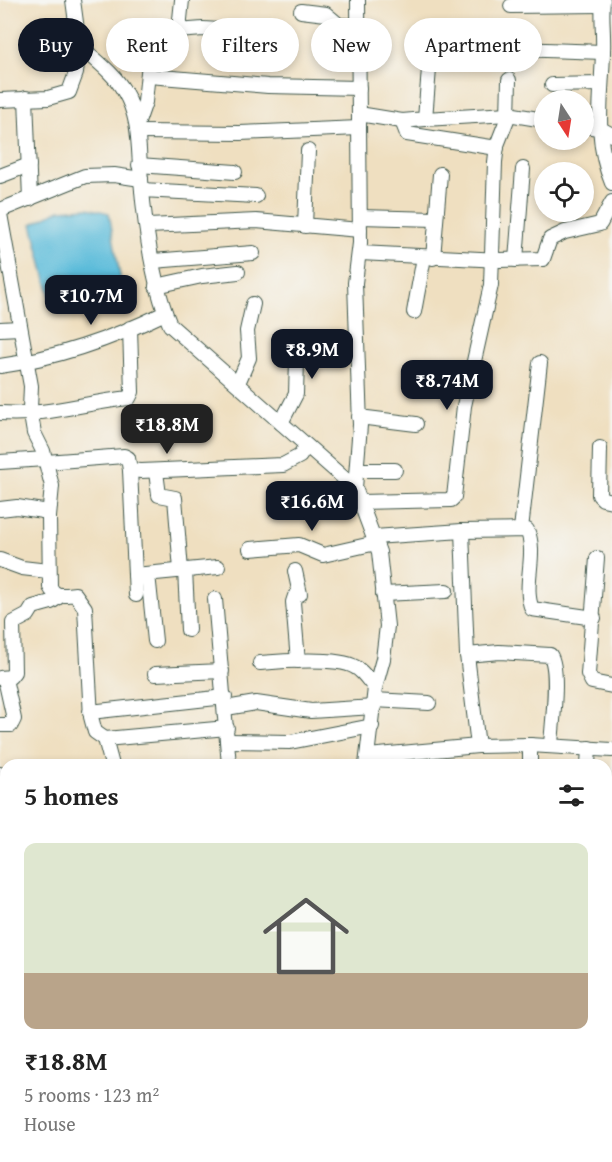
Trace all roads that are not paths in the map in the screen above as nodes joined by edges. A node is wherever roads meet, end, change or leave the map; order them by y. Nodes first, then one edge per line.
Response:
1 (73, 0) edge
2 (182, 0) edge
3 (358, 0) edge
4 (603, 2) edge
5 (511, 6) dead end
6 (301, 11) dead end
7 (75, 18) edge
8 (180, 18) edge
9 (330, 18) edge
10 (359, 18) edge
11 (542, 50) edge
12 (603, 52) junction
13 (94, 60) edge
14 (76, 72) edge
15 (148, 72) edge
16 (359, 72) edge
17 (429, 72) edge
18 (148, 76) junction
19 (510, 80) dead end
20 (600, 84) junction
21 (552, 85) dead end
22 (358, 88) junction
23 (26, 98) junction
24 (0, 100) edge
25 (508, 114) junction
26 (534, 118) edge
27 (425, 119) junction
28 (359, 121) junction
29 (402, 121) junction
30 (594, 127) edge
31 (599, 128) junction
32 (138, 129) junction
33 (612, 135) edge
34 (497, 148) junction
35 (308, 152) dead end
36 (29, 165) junction
37 (139, 165) junction
38 (524, 169) dead end
39 (235, 172) dead end
40 (440, 174) dead end
41 (0, 176) edge
42 (612, 183) edge
43 (141, 184) junction
44 (256, 196) dead end
45 (30, 199) junction
46 (612, 202) edge
47 (436, 219) junction
48 (360, 224) junction
49 (148, 226) junction
50 (305, 226) junction
51 (606, 226) edge
52 (360, 253) junction
53 (252, 254) dead end
54 (429, 257) junction
55 (493, 260) junction
56 (516, 260) junction
57 (153, 261) junction
58 (238, 272) dead end
59 (5, 275) edge
60 (156, 286) junction
61 (253, 304) dead end
62 (414, 312) dead end
63 (165, 313) junction
64 (20, 328) junction
65 (130, 328) junction
66 (0, 329) edge
67 (357, 351) junction
68 (26, 362) junction
69 (540, 363) dead end
70 (0, 366) edge
71 (238, 383) junction
72 (0, 412) edge
73 (31, 415) junction
74 (359, 417) junction
75 (281, 423) junction
76 (416, 424) dead end
77 (306, 446) junction
78 (600, 448) dead end
79 (45, 461) junction
80 (0, 462) edge
81 (130, 470) junction
82 (357, 470) junction
83 (396, 470) dead end
84 (156, 471) junction
85 (355, 488) junction
86 (612, 501) edge
87 (360, 502) junction
88 (0, 509) edge
89 (49, 512) junction
90 (521, 529) junction
91 (462, 531) junction
92 (375, 540) junction
93 (250, 549) dead end
94 (597, 558) dead end
95 (0, 560) edge
96 (218, 567) dead end
97 (183, 570) junction
98 (48, 571) junction
99 (295, 572) dead end
100 (142, 574) junction
101 (446, 591) dead end
102 (383, 594) junction
103 (136, 595) dead end
104 (60, 596) junction
105 (215, 599) dead end
106 (594, 618) junction
107 (188, 630) dead end
108 (155, 640) dead end
109 (467, 655) junction
110 (298, 661) junction
111 (260, 663) dead end
112 (222, 671) junction
113 (155, 674) dead end
114 (3, 679) edge
115 (612, 686) edge
116 (374, 698) junction
117 (225, 702) junction
118 (429, 703) dead end
119 (90, 712) junction
120 (0, 725) edge
121 (372, 726) junction
122 (227, 734) junction
123 (105, 740) junction
124 (530, 745) junction
125 (551, 745) junction
126 (478, 746) junction
127 (589, 748) junction
128 (612, 750) edge
129 (110, 759) edge
130 (229, 759) edge
131 (367, 759) edge
132 (375, 759) edge
133 (530, 759) edge
134 (588, 759) edge

1 - 7 street
2 - 8 street
3 - 10 street
4 - 5 street
4 - 12 street
6 - 9 street
11 - 12 street
12 - 20 street
13 - 32 street
14 - 23 street
15 - 18 street
16 - 22 street
17 - 27 street
18 - 22 street
18 - 32 street
19 - 25 street
20 - 21 street
20 - 31 street
22 - 28 street
23 - 24 street
23 - 36 street
25 - 26 street
25 - 27 street
25 - 34 street
27 - 29 street
28 - 29 street
28 - 32 street
28 - 48 street
29 - 34 street
30 - 31 street
31 - 33 street
31 - 42 street
32 - 37 street
34 - 55 street
35 - 50 street
36 - 41 street
36 - 45 street
37 - 39 street
37 - 43 street
38 - 56 street
40 - 47 street
43 - 44 street
43 - 45 street
43 - 49 street
45 - 59 street
46 - 51 street
47 - 48 street
47 - 54 street
48 - 50 street
48 - 52 street
49 - 50 street
49 - 57 street
51 - 56 street
52 - 54 street
52 - 67 street
53 - 57 street
54 - 55 street
54 - 62 street
55 - 56 street
55 - 87 street
57 - 60 street
58 - 60 street
59 - 64 street
60 - 63 street
61 - 71 street
63 - 65 street
63 - 71 street
64 - 66 street
64 - 68 street
65 - 68 street
65 - 73 street
67 - 74 street
67 - 75 street
68 - 70 street
68 - 73 street
69 - 90 street
71 - 75 street
72 - 73 street
73 - 79 street
74 - 76 street
74 - 82 street
75 - 77 street
77 - 84 street
77 - 85 street
78 - 86 street
79 - 80 street
79 - 81 street
79 - 89 street
81 - 84 street
81 - 100 street
82 - 83 street
82 - 85 street
84 - 97 street
85 - 87 street
87 - 92 street
88 - 89 street
89 - 98 street
90 - 91 street
90 - 106 street
91 - 92 street
91 - 109 street
92 - 93 street
92 - 102 street
94 - 106 street
95 - 98 street
96 - 97 street
97 - 100 street
97 - 107 street
98 - 104 street
99 - 110 street
100 - 103 street
100 - 108 street
101 - 102 street
102 - 116 street
104 - 114 street
104 - 119 street
105 - 112 street
106 - 115 street
109 - 125 street
109 - 126 street
110 - 111 street
110 - 116 street
112 - 113 street
112 - 117 street
114 - 120 street
116 - 117 street
116 - 118 street
116 - 121 street
117 - 119 street
117 - 122 street
119 - 123 street
121 - 122 street
121 - 131 street
122 - 123 street
122 - 130 street
123 - 129 street
124 - 125 street
124 - 126 street
124 - 133 street
125 - 127 street
126 - 132 street
127 - 128 street
127 - 134 street

